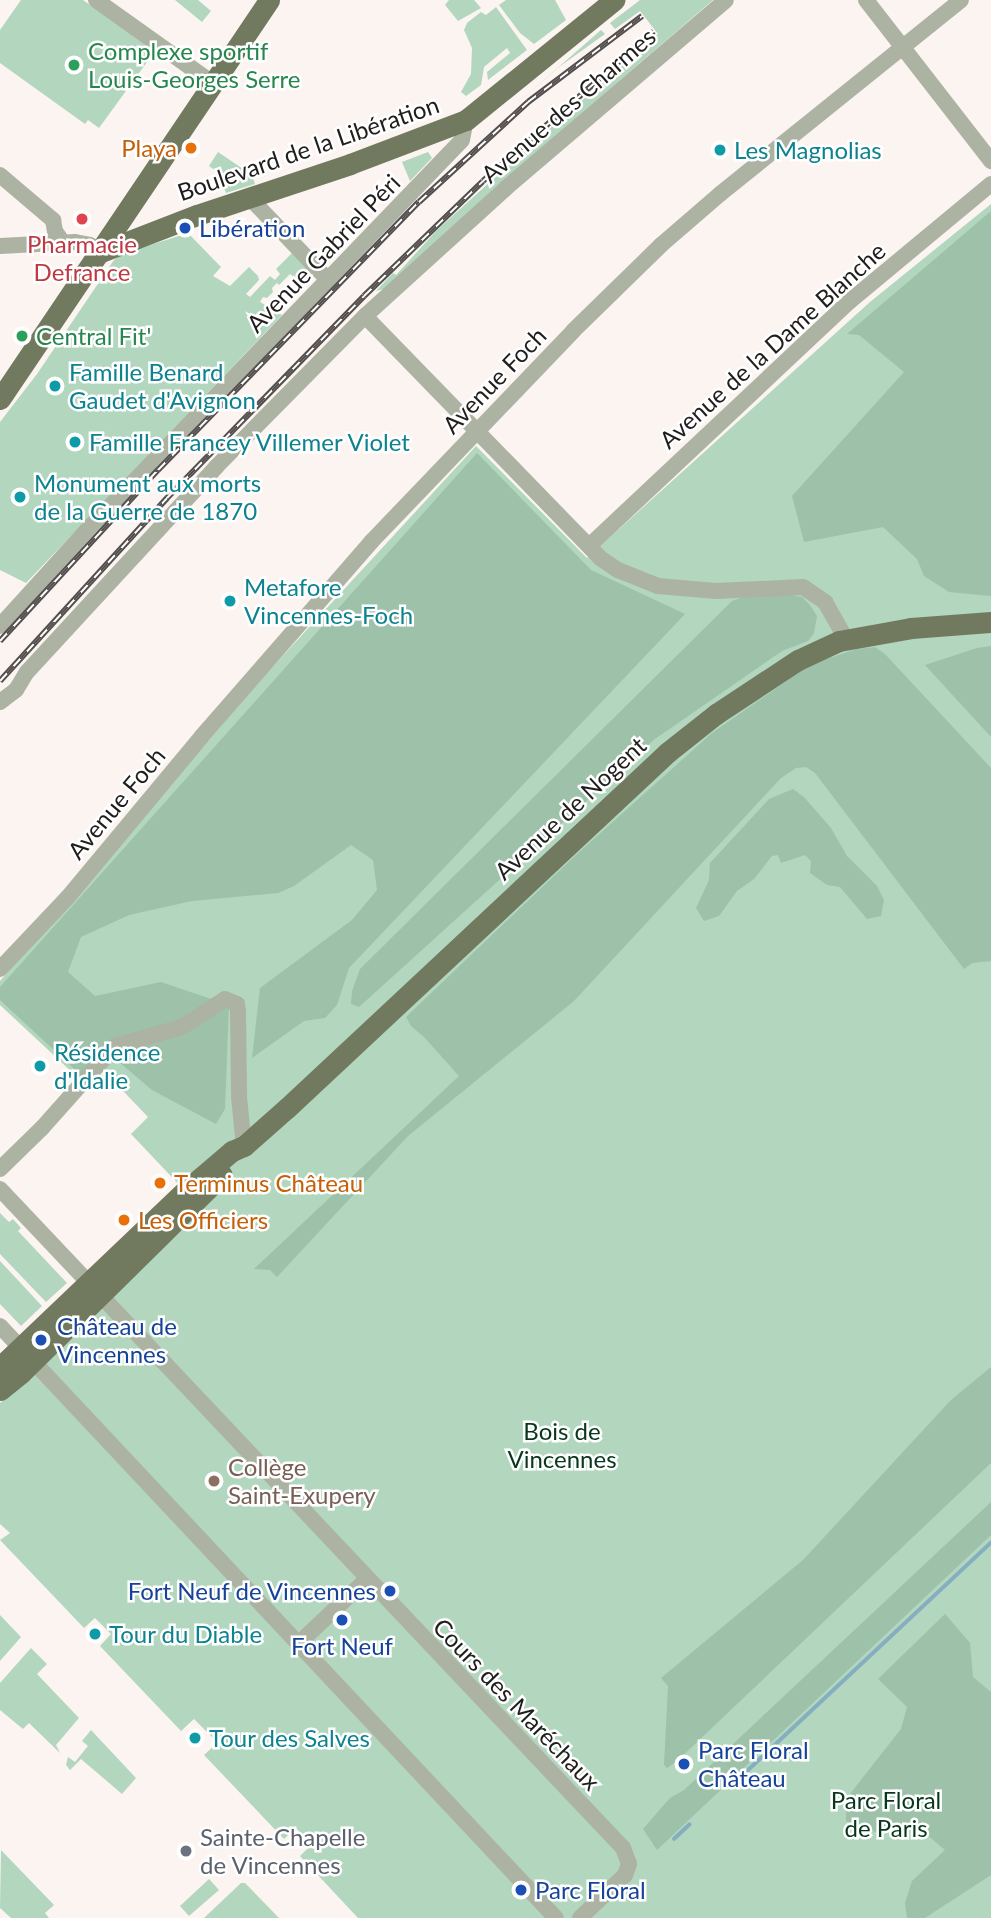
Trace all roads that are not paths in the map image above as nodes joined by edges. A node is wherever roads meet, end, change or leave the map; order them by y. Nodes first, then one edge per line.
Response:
1 (96, 0) edge
2 (269, 0) edge
3 (614, 0) edge
4 (726, 0) edge
5 (866, 0) edge
6 (961, 0) edge
7 (902, 46) junction
8 (211, 82) junction
9 (466, 120) junction
10 (991, 161) edge
11 (0, 175) edge
12 (991, 184) edge
13 (250, 198) junction
14 (67, 244) junction
15 (0, 246) edge
16 (101, 252) junction
17 (86, 273) junction
18 (328, 279) junction
19 (365, 316) junction
20 (0, 399) edge
21 (477, 430) junction
22 (589, 546) junction
23 (991, 622) edge
24 (0, 626) edge
25 (846, 639) junction
26 (0, 702) edge
27 (0, 969) edge
28 (244, 1146) junction
29 (0, 1169) edge
30 (0, 1189) edge
31 (99, 1293) junction
32 (0, 1326) edge
33 (30, 1358) junction
34 (0, 1367) edge
35 (0, 1390) edge
36 (367, 1579) junction
37 (298, 1644) junction
38 (556, 1918) edge
39 (580, 1918) edge

1 - 8 street
2 - 8 main road
3 - 9 main road, Boulevard de la Libération
4 - 19 street, Avenue des Charmes
5 - 7 street
6 - 7 street, Avenue Foch
7 - 10 street
7 - 21 street, Avenue Foch
8 - 16 main road
9 - 13 main road, Boulevard de la Libération
9 - 18 street, Avenue Gabriel Péri
11 - 14 street
12 - 22 street, Avenue de la Dame Blanche
13 - 16 main road, Boulevard de la Libération
13 - 18 street
14 - 15 street
14 - 16 street
14 - 17 street
16 - 17 main road
17 - 20 main road
18 - 24 street, Avenue Gabriel Péri
19 - 21 street
19 - 26 street, Avenue des Charmes
21 - 22 street
21 - 27 street, Avenue Foch
22 - 25 street
23 - 25 main road, Avenue de Nogent
25 - 28 main road, Avenue de Nogent
28 - 29 street
28 - 31 main road, Avenue de Nogent
30 - 31 street, Cours des Maréchaux
31 - 33 main road, Avenue de Nogent
31 - 36 street, Cours des Maréchaux
32 - 33 street
33 - 34 main road
33 - 35 main road
33 - 37 street
36 - 37 street
36 - 39 street, Cours des Maréchaux
37 - 38 street

